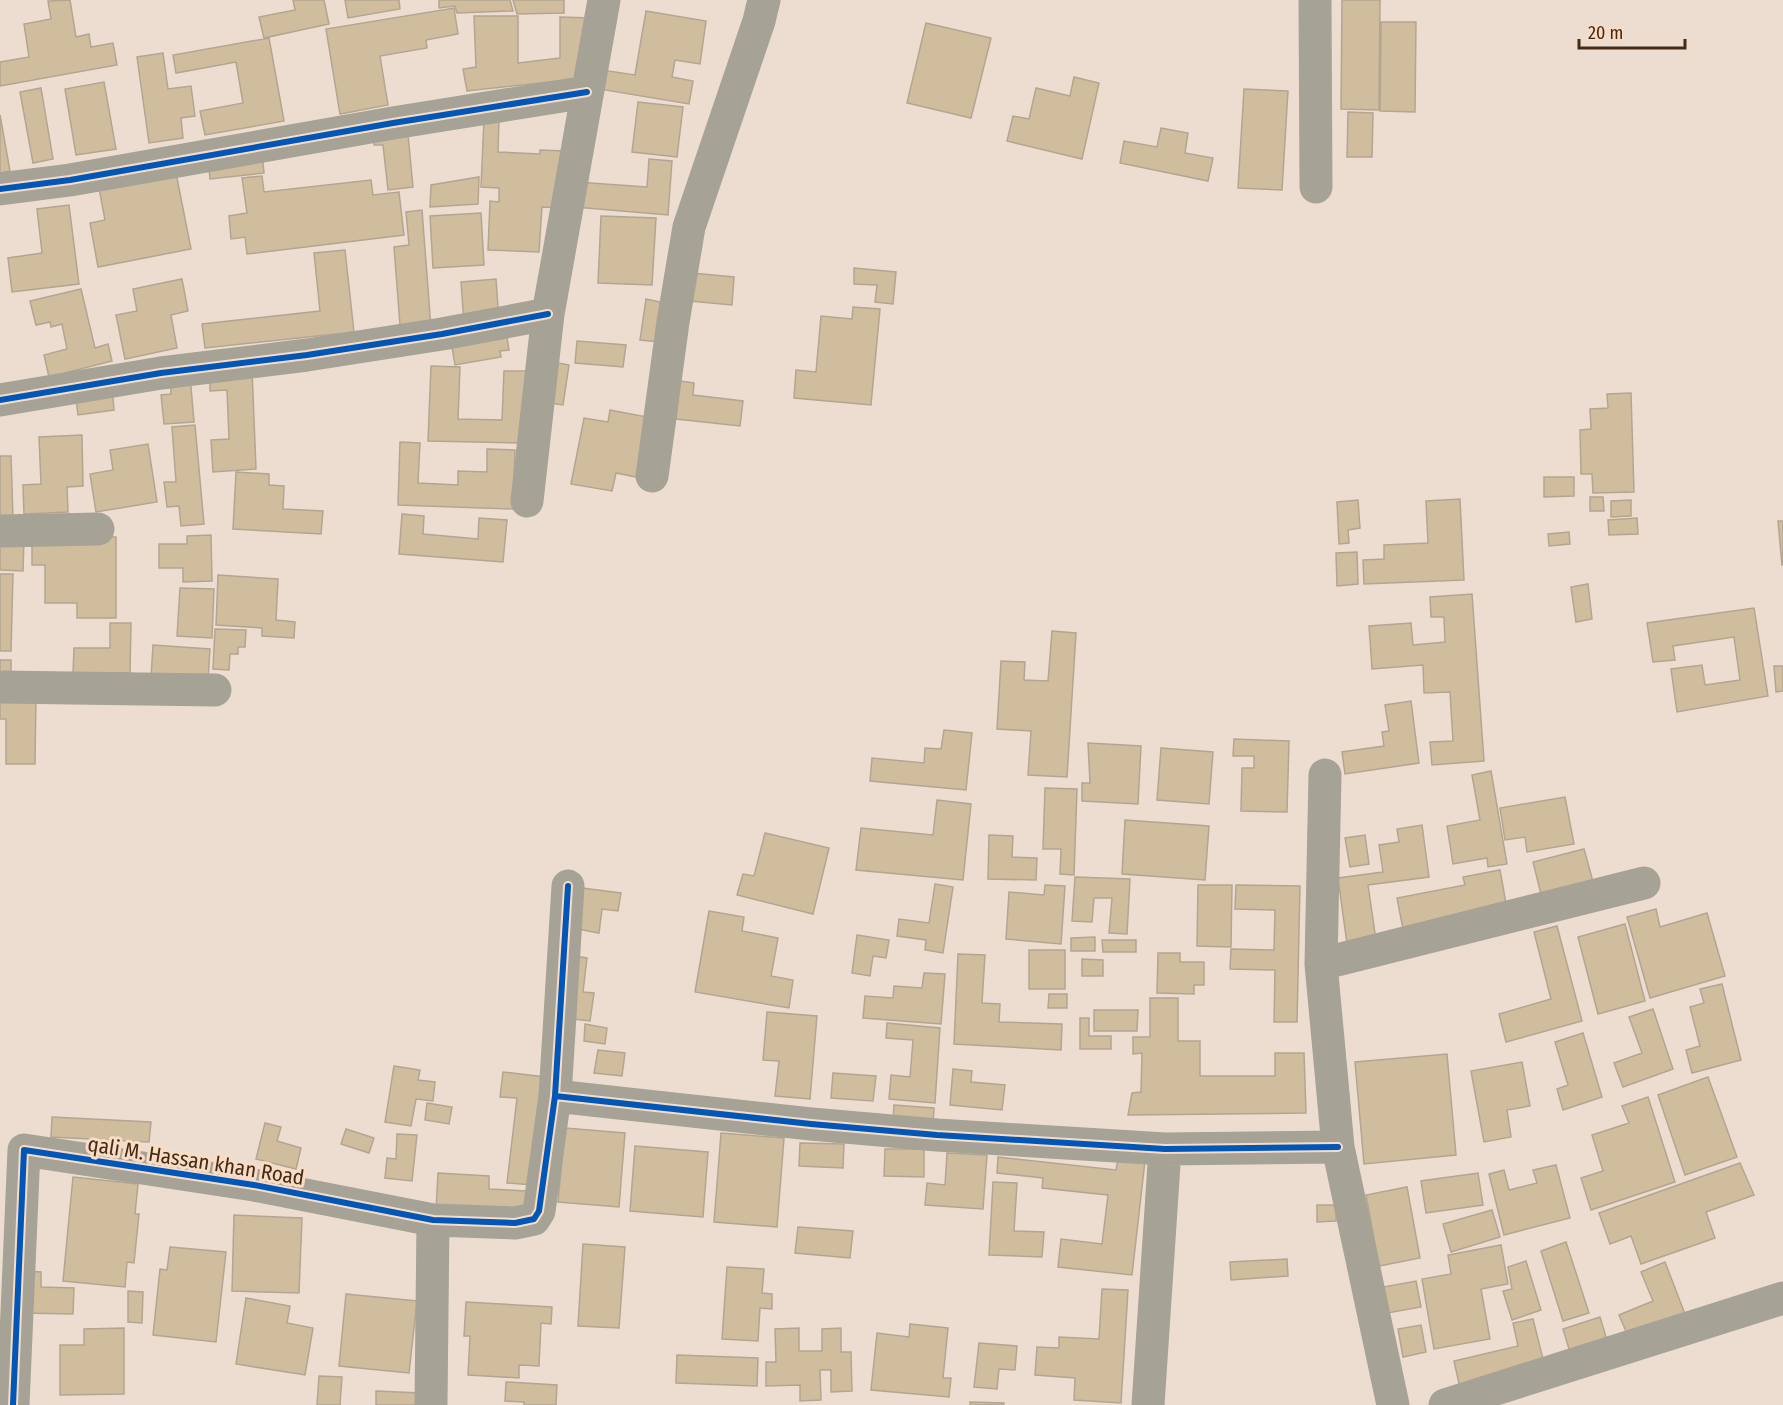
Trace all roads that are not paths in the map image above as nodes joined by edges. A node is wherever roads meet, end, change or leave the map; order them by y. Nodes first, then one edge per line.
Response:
1 (604, 0) edge
2 (764, 0) edge
3 (1315, 0) edge
4 (587, 92) junction
5 (1316, 187) dead end
6 (0, 189) edge
7 (548, 314) junction
8 (0, 400) edge
9 (652, 476) dead end
10 (527, 501) dead end
11 (98, 529) dead end
12 (0, 531) edge
13 (0, 687) edge
14 (215, 690) dead end
15 (1325, 775) dead end
16 (1644, 883) dead end
17 (568, 886) dead end
18 (1321, 964) junction
19 (555, 1096) junction
20 (1338, 1147) junction
21 (1165, 1149) junction
22 (433, 1220) junction
23 (1783, 1298) edge
24 (13, 1405) edge
25 (431, 1405) edge
26 (1148, 1405) edge
27 (1394, 1405) edge
28 (1445, 1405) edge

1 - 4 street
2 - 9 street
3 - 5 street
4 - 6 street
4 - 7 street
7 - 8 street
7 - 10 street
11 - 12 street
13 - 14 street
15 - 18 street
16 - 18 street
17 - 19 street
18 - 20 street
19 - 21 street
19 - 22 street, qali M. Hassan khan Road
20 - 21 street
20 - 27 street
21 - 26 street
22 - 24 street, qali M. Hassan khan Road
22 - 25 street
23 - 28 street

